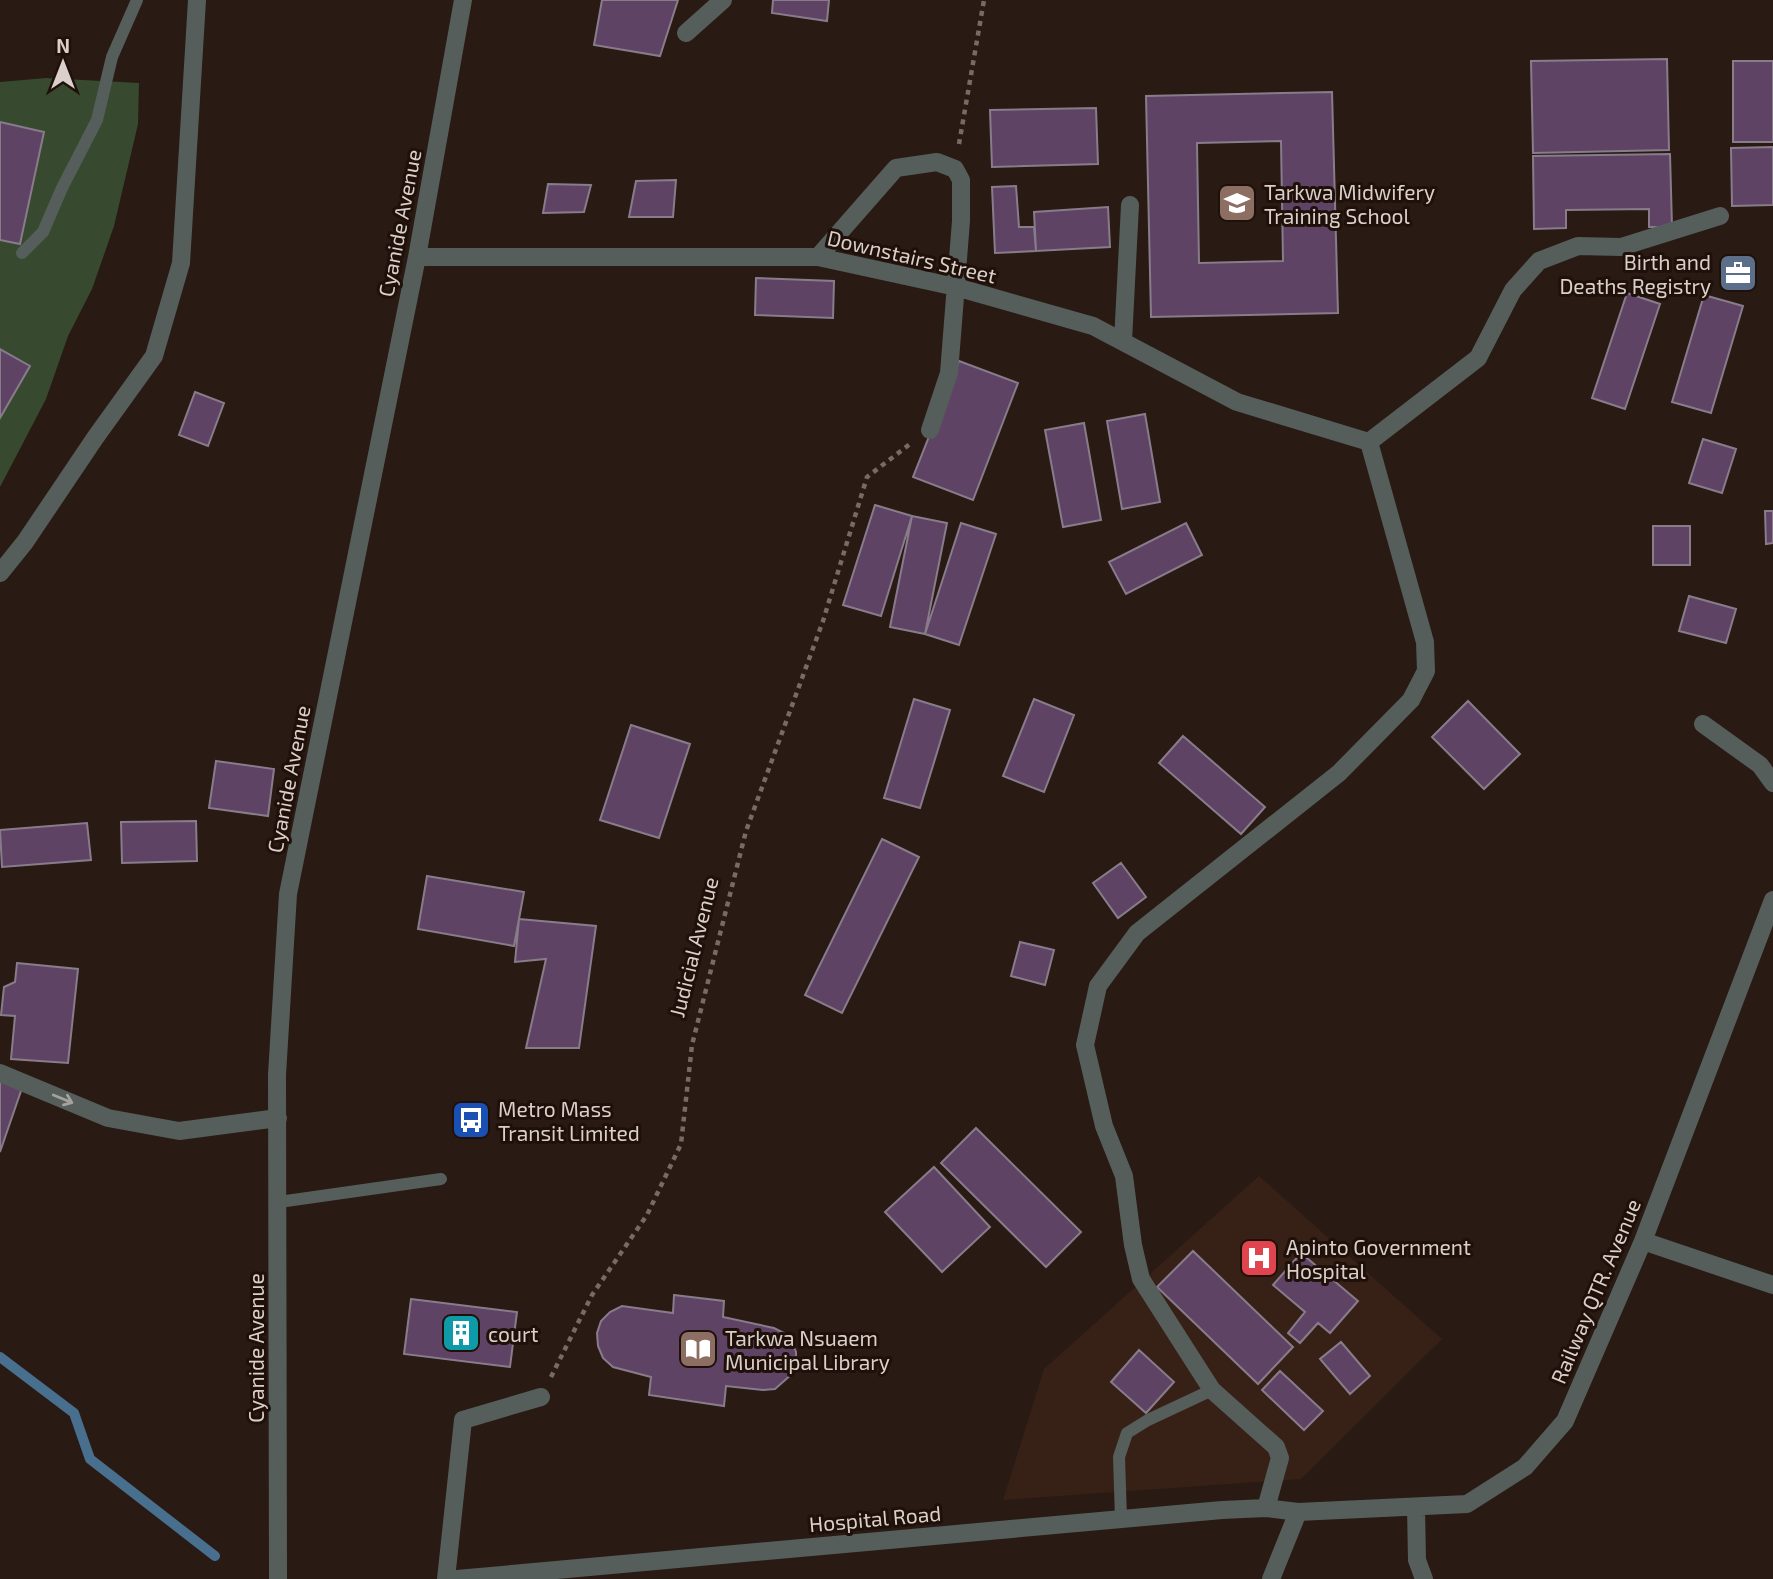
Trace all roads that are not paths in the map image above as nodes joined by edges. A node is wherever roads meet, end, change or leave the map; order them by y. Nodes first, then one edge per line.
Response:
1 (137, 0) edge
2 (197, 0) edge
3 (463, 0) edge
4 (723, 0) edge
5 (686, 33) dead end
6 (1130, 205) dead end
7 (1720, 216) dead end
8 (22, 253) dead end
9 (416, 257) junction
10 (818, 257) junction
11 (956, 286) junction
12 (1123, 341) junction
13 (930, 430) road end
14 (1369, 442) junction
15 (0, 573) edge
16 (1703, 724) dead end
17 (1773, 783) edge
18 (1773, 900) edge
19 (0, 1073) edge
20 (278, 1118) junction
21 (441, 1179) dead end
22 (279, 1202) junction
23 (1643, 1241) junction
24 (1773, 1285) edge
25 (1212, 1390) junction
26 (541, 1397) road end
27 (1416, 1507) junction
28 (1266, 1508) junction
29 (1298, 1513) junction
30 (1121, 1519) junction
31 (278, 1579) edge
32 (446, 1579) edge
33 (457, 1579) edge
34 (1271, 1579) edge
35 (1424, 1579) edge

1 - 8 lane
2 - 15 street
3 - 9 street, Cyanide Avenue
4 - 5 street
6 - 12 street
7 - 14 street
9 - 10 street, Downstairs Street
9 - 20 street, Cyanide Avenue
10 - 11 street, Downstairs Street
10 - 11 street
11 - 12 street, Downstairs Street
11 - 13 street
12 - 14 street, Downstairs Street
14 - 25 street
16 - 17 street
18 - 23 street, Railway QTR. Avenue
19 -> 20 street
20 - 22 street, Cyanide Avenue
21 - 22 lane
22 - 31 street, Cyanide Avenue
23 - 24 street
23 - 27 street, Railway QTR. Avenue
25 - 28 street
25 - 30 lane
26 - 32 street
27 - 29 street, Railway QTR. Avenue
27 - 35 street
28 - 29 street, Hospital Road
28 - 30 street, Hospital Road
29 - 34 street
30 - 33 street, Hospital Road

